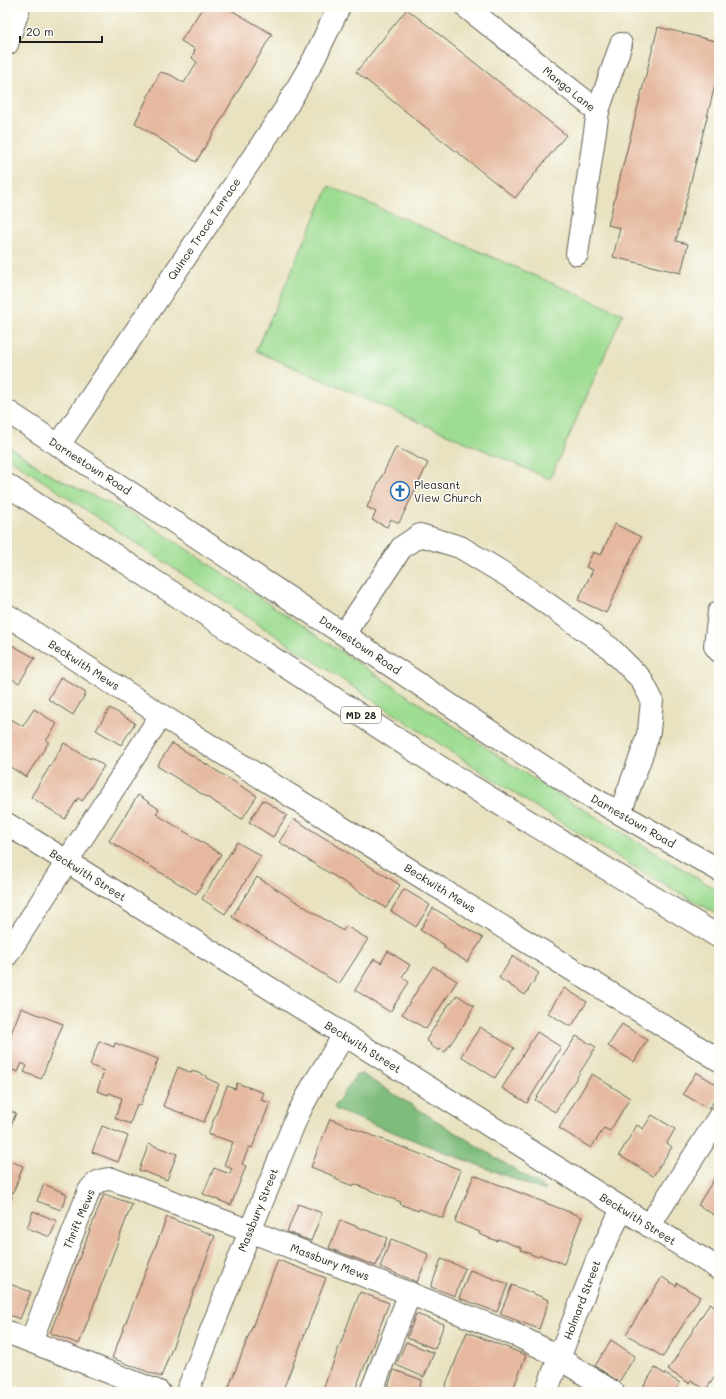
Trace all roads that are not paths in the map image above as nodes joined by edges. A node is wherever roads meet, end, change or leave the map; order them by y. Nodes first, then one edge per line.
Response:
1 (19, 7) edge
2 (339, 7) edge
3 (466, 7) edge
4 (7, 44) edge
5 (621, 44) dead end
6 (598, 111) junction
7 (577, 254) dead end
8 (7, 411) edge
9 (59, 445) junction
10 (7, 485) edge
11 (719, 612) edge
12 (7, 615) edge
13 (344, 634) junction
14 (719, 651) edge
15 (161, 715) junction
16 (620, 813) junction
17 (7, 824) edge
18 (67, 862) junction
19 (719, 870) edge
20 (719, 937) edge
21 (7, 955) edge
22 (344, 1035) junction
23 (719, 1060) edge
24 (719, 1117) edge
25 (622, 1209) junction
26 (649, 1226) junction
27 (250, 1231) junction
28 (719, 1269) edge
29 (410, 1293) junction
30 (7, 1332) edge
31 (31, 1341) junction
32 (559, 1358) junction
33 (159, 1392) edge
34 (187, 1392) edge
35 (371, 1392) edge
36 (546, 1392) edge
37 (613, 1392) edge

1 - 4 street
2 - 9 street, Quince Trace Terrace
3 - 6 street, Mango Lane
5 - 6 street
6 - 7 street, Mango Lane
8 - 9 street, Darnestown Road
9 - 13 street, Darnestown Road
10 - 20 street, MD 28
11 - 14 street
12 - 15 street, Beckwith Mews
13 - 16 street, Darnestown Road
13 - 16 street
15 - 18 street
15 - 23 street, Beckwith Mews
16 - 19 street, Darnestown Road
17 - 18 street, Beckwith Street
18 - 21 street
18 - 22 street, Beckwith Street
22 - 25 street, Beckwith Street
22 - 27 street, Massbury Street
24 - 26 street
25 - 26 street, Beckwith Street
25 - 32 street, Holmard Street
26 - 28 street, Beckwith Street
27 - 29 street, Massbury Mews
27 - 31 street, Thrift Mews
27 - 34 street, Massbury Street
29 - 32 street, Massbury Mews
29 - 35 street
30 - 31 street
31 - 33 street
32 - 36 street, Holmard Street
32 - 37 street

